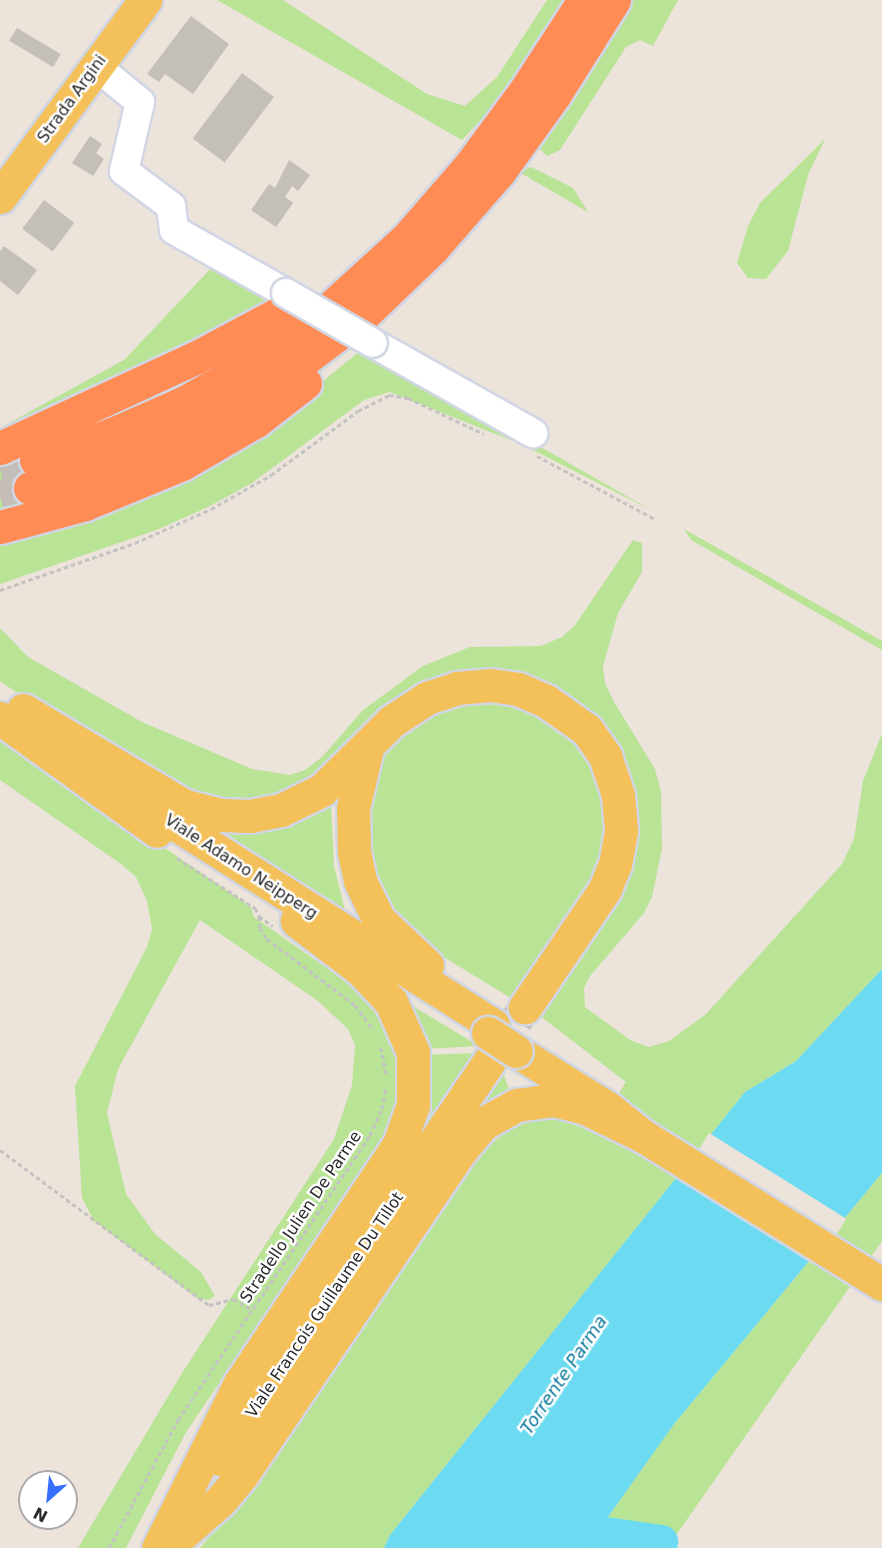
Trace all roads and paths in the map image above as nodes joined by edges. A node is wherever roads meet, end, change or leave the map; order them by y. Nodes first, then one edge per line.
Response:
1 (145, 0) edge
2 (584, 0) edge
3 (614, 0) edge
4 (96, 66) junction
5 (0, 197) edge
6 (461, 217) junction
7 (306, 305) junction
8 (365, 338) junction
9 (495, 437) dead end
10 (531, 442) joint
11 (0, 448) edge
12 (655, 519) dead end
13 (0, 527) edge
14 (0, 590) edge
15 (8, 708) edge
16 (368, 748) junction
17 (176, 857) dead end
18 (259, 916) junction
19 (287, 925) junction
20 (376, 1034) dead end
21 (511, 1036) junction
22 (380, 1042) dead end
23 (610, 1108) junction
24 (0, 1150) edge
25 (882, 1262) edge
26 (882, 1284) edge
27 (254, 1310) junction
28 (109, 1548) edge
29 (159, 1548) edge
30 (166, 1548) edge

1 - 4 main road, Strada Argini
2 - 7 highway
3 - 6 highway
4 - 5 main road, Strada Argini
4 - 7 lane
6 - 7 highway
6 - 8 highway
7 - 8 lane, bridge
7 - 11 highway
8 - 10 lane
8 - 13 highway
9 - 14 path
10 - 12 path
15 - 16 main road, Viale Francois Guillaume Du Tillot
15 - 19 main road, Viale Adamo Neipperg
15 - 21 main road, Viale Adamo Neipperg
16 - 21 main road
16 - 21 main road, Viale Francois Guillaume Du Tillot
17 - 18 path
18 - 19 path
18 - 20 path
19 - 21 main road, Viale Adamo Neipperg
19 - 29 main road
21 - 23 main road
21 - 29 main road, Viale Francois Guillaume Du Tillot
22 - 27 path, Stradello Julien De Parme
23 - 25 main road
23 - 26 main road
23 - 30 main road
24 - 27 path
27 - 28 path, Stradello Julien De Parme

